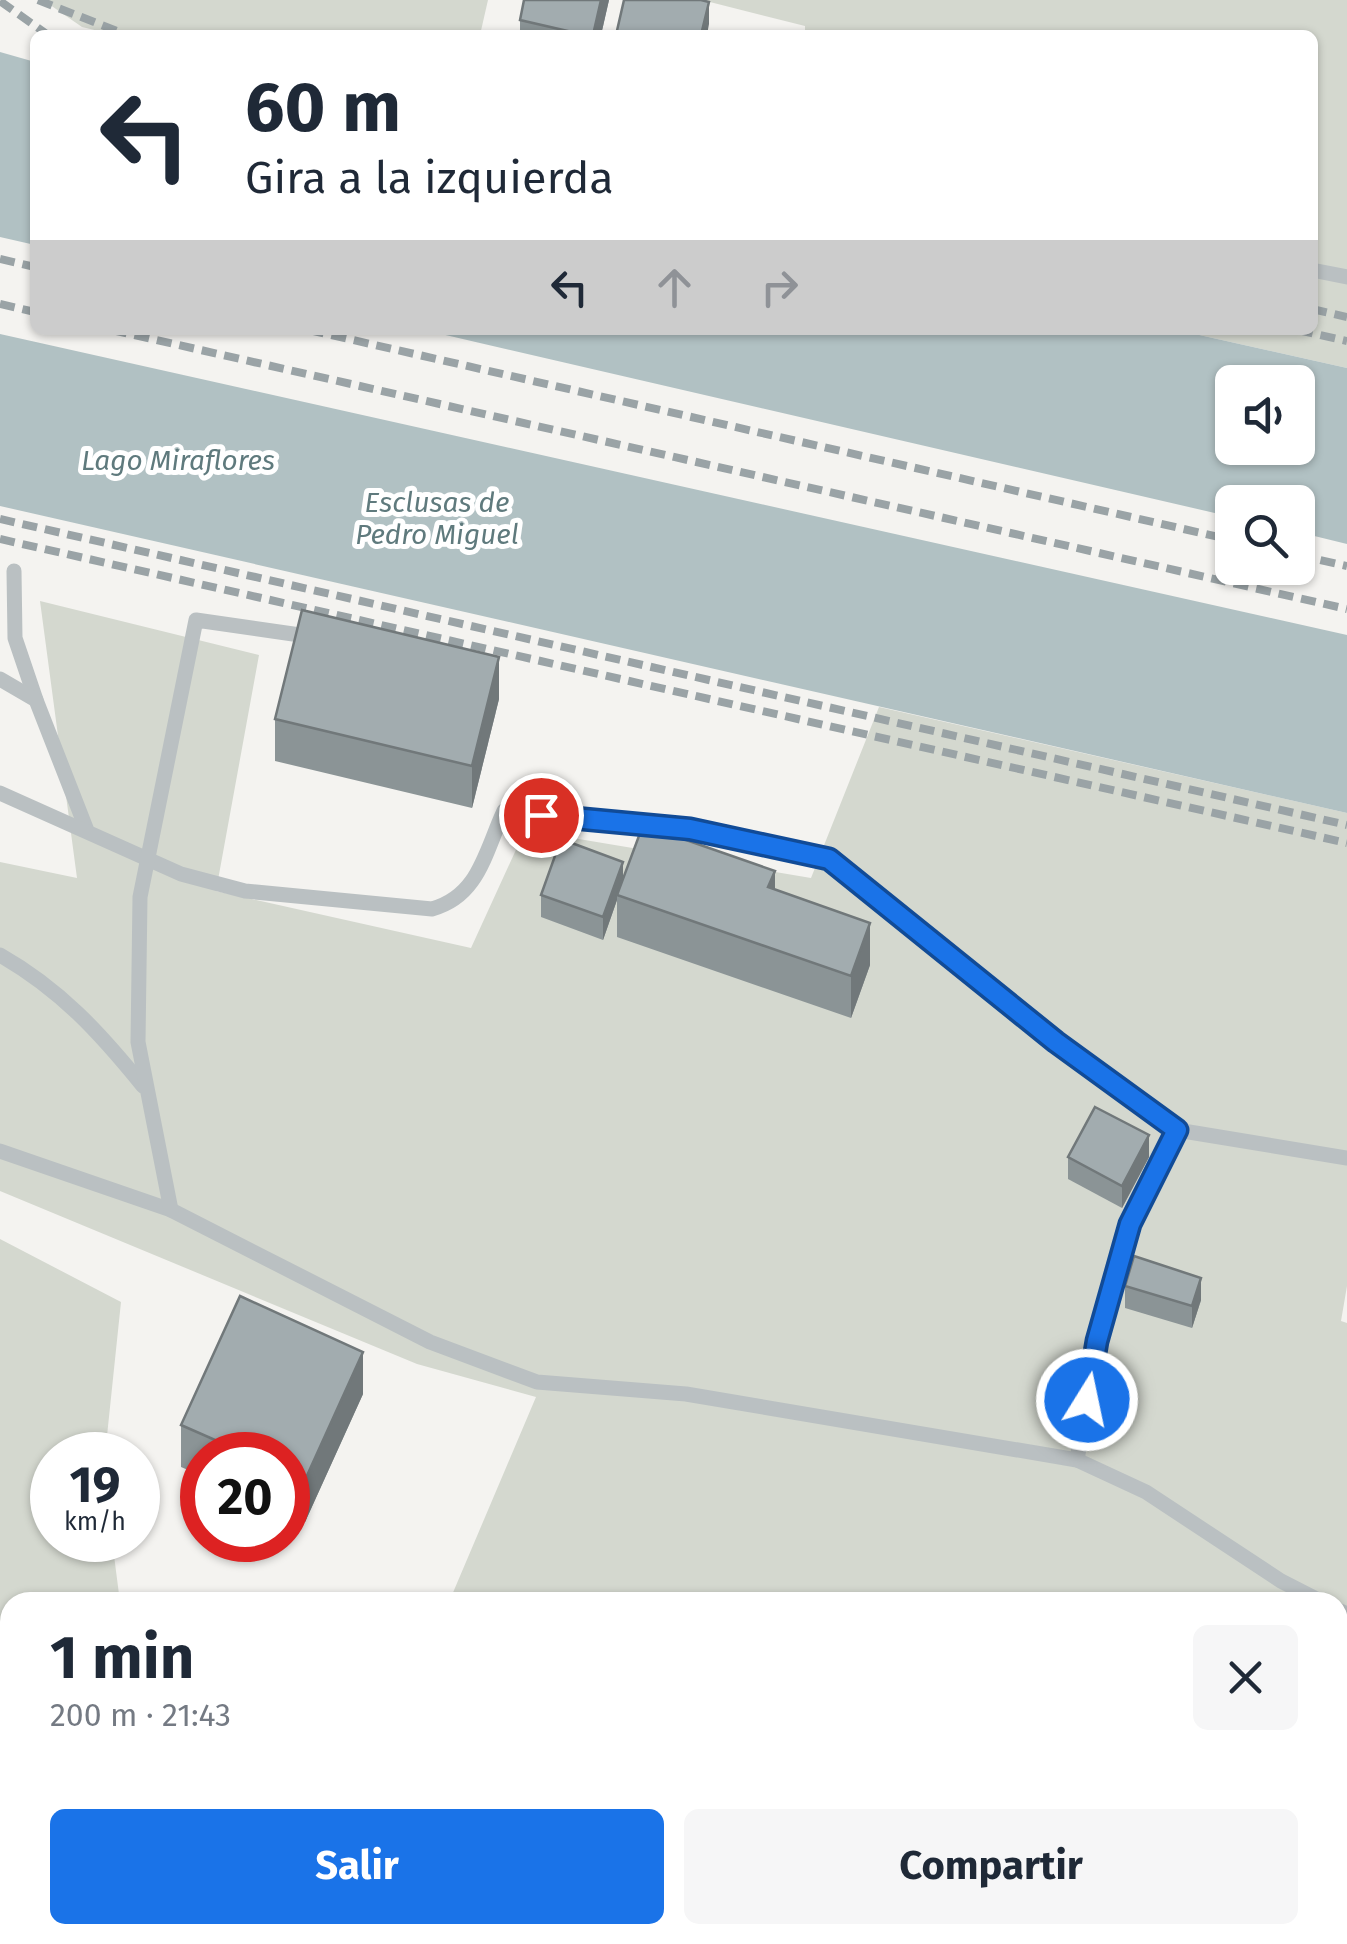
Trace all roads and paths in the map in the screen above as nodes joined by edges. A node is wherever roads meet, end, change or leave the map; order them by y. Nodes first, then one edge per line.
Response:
1 (1318, 271) edge
2 (1347, 277) edge
3 (14, 571) dead end
4 (300, 635) edge
5 (0, 679) edge
6 (36, 700) junction
7 (0, 792) edge
8 (86, 828) junction
9 (145, 860) junction
10 (0, 955) edge
11 (144, 1088) junction
12 (1177, 1130) junction
13 (0, 1151) edge
14 (1347, 1158) edge
15 (171, 1210) junction
16 (1077, 1460) junction
17 (1302, 1592) edge

1 - 2 lane
3 - 6 lane
4 - 9 lane
5 - 6 lane
6 - 8 lane
7 - 8 lane
8 - 9 lane
9 - 11 lane
9 - 12 lane
10 - 11 lane
11 - 15 lane
12 - 14 lane
12 - 16 lane
13 - 15 lane
15 - 16 lane
16 - 17 lane

